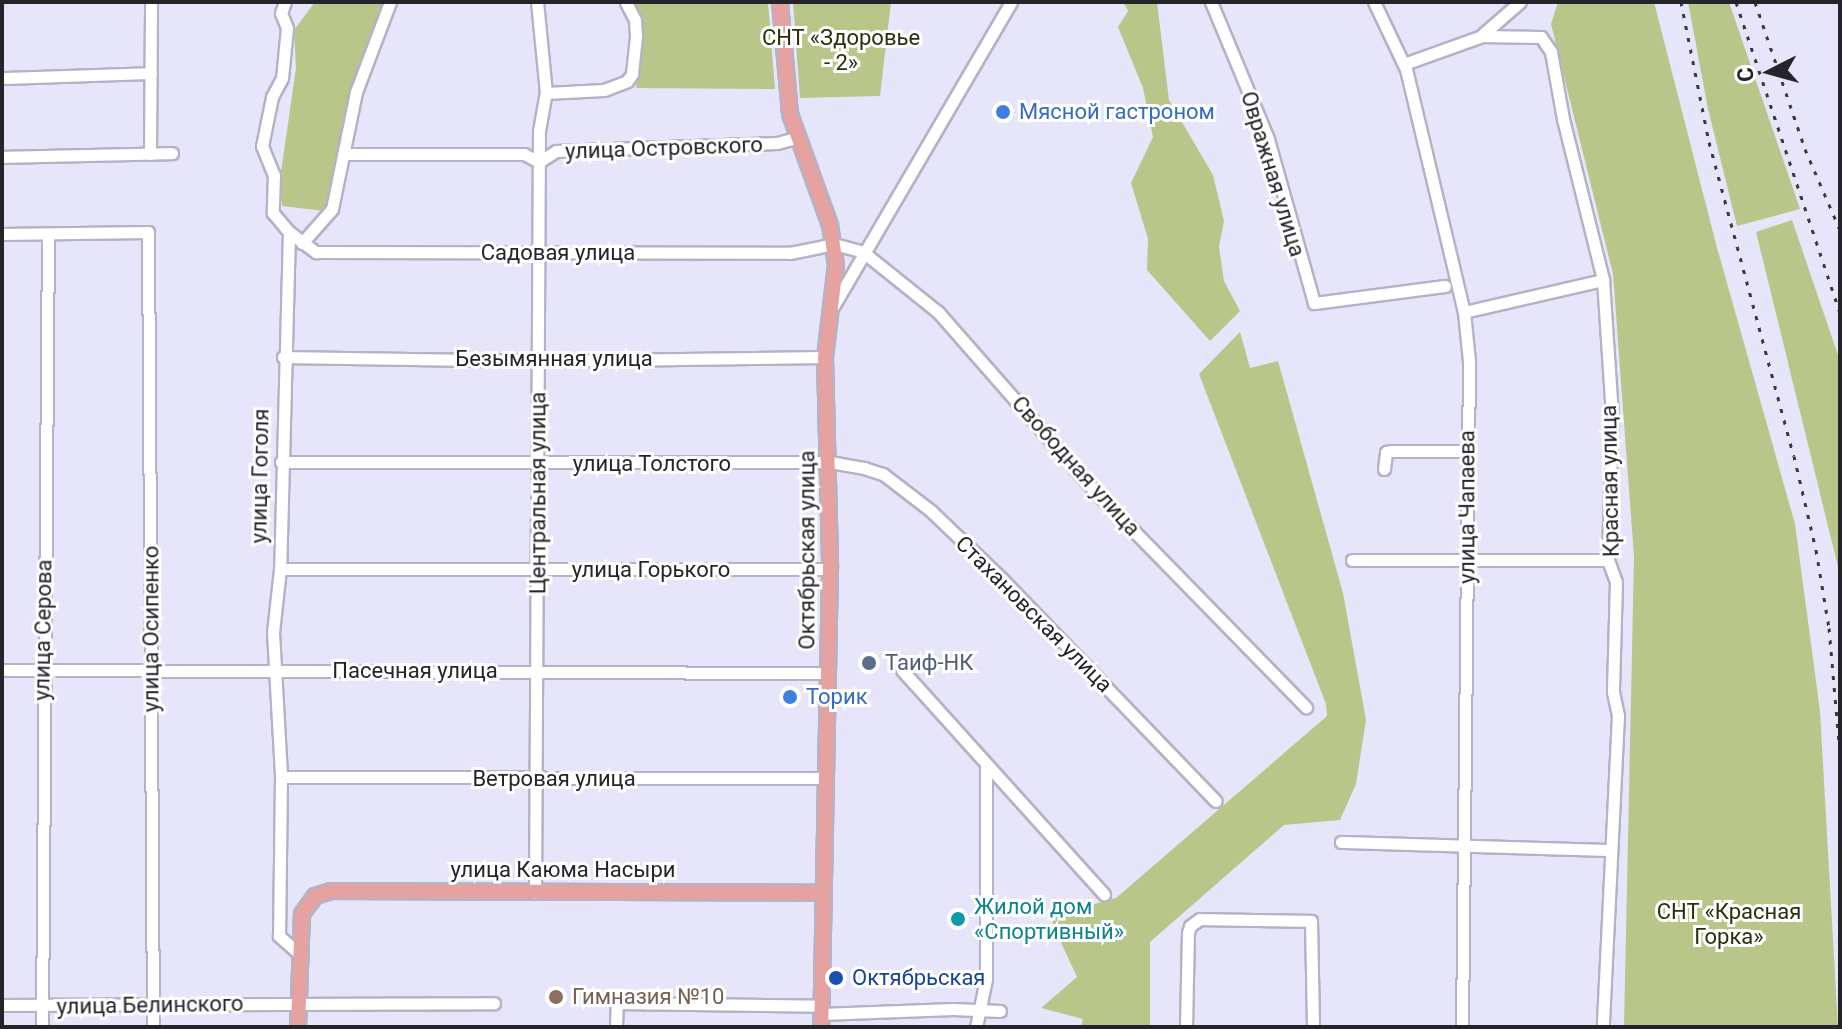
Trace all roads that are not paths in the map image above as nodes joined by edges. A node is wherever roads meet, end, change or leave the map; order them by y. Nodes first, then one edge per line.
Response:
1 (151, 2) edge
2 (285, 2) edge
3 (390, 2) edge
4 (537, 2) edge
5 (626, 2) edge
6 (780, 2) edge
7 (1011, 2) edge
8 (1211, 2) edge
9 (1374, 2) edge
10 (1520, 2) edge
11 (1482, 36) junction
12 (1404, 64) junction
13 (151, 73) junction
14 (2, 78) edge
15 (546, 93) junction
16 (796, 138) junction
17 (172, 153) dead end
18 (150, 154) junction
19 (345, 154) junction
20 (2, 157) edge
21 (539, 162) junction
22 (289, 232) junction
23 (2, 234) edge
24 (48, 234) junction
25 (302, 243) junction
26 (834, 244) junction
27 (863, 252) junction
28 (539, 255) junction
29 (1603, 280) junction
30 (1445, 286) dead end
31 (1464, 312) junction
32 (830, 313) junction
33 (283, 357) junction
34 (825, 357) junction
35 (539, 361) junction
36 (1468, 451) junction
37 (281, 462) junction
38 (830, 462) junction
39 (538, 464) junction
40 (1384, 469) dead end
41 (1352, 560) dead end
42 (1608, 560) junction
43 (1467, 562) junction
44 (280, 569) junction
45 (830, 569) junction
46 (538, 571) junction
47 (2, 670) edge
48 (43, 670) junction
49 (151, 670) junction
50 (902, 670) dead end
51 (274, 671) junction
52 (538, 672) junction
53 (828, 673) junction
54 (1306, 707) dead end
55 (986, 764) junction
56 (281, 777) junction
57 (826, 778) junction
58 (537, 780) junction
59 (1216, 801) dead end
60 (1341, 842) dead end
61 (1464, 847) junction
62 (1610, 850) junction
63 (535, 893) junction
64 (824, 893) junction
65 (1104, 894) dead end
66 (300, 954) junction
67 (298, 1003) junction
68 (494, 1003) dead end
69 (2, 1005) edge
70 (153, 1005) junction
71 (42, 1006) junction
72 (978, 1010) junction
73 (1000, 1011) dead end
74 (821, 1016) edge
75 (42, 1027) edge
76 (153, 1027) edge
77 (298, 1027) edge
78 (616, 1027) edge
79 (976, 1027) edge
80 (1186, 1027) edge
81 (1313, 1027) edge
82 (1462, 1027) edge
83 (1603, 1027) edge

1 - 13 street
2 - 22 street, улица Гоголя
3 - 19 street
4 - 15 street, Центральная улица
5 - 15 street
6 - 16 main road, Октябрьская улица
7 - 27 street, Октябрьская улица
8 - 30 street, Овражная улица
9 - 12 street, улица Чапаева
10 - 11 street
11 - 12 street
11 - 29 street, Красная улица
12 - 31 street, улица Чапаева
13 - 14 street
13 - 18 street
15 - 21 street, Центральная улица
16 - 21 street, улица Островского
16 - 26 main road, Октябрьская улица
17 - 18 street
18 - 20 street
19 - 21 street, улица Островского
19 - 25 street
21 - 28 street, Центральная улица
22 - 25 street, Садовая улица
22 - 33 street, улица Гоголя
23 - 24 street
24 - 48 street, улица Серова
24 - 49 street, улица Осипенко
25 - 28 street, Садовая улица
26 - 27 street, Свободная улица
26 - 28 street, Садовая улица
26 - 32 main road, Октябрьская улица
27 - 32 street, Октябрьская улица
27 - 54 street, Свободная улица
28 - 35 street, Центральная улица
29 - 31 street
29 - 42 street, Красная улица
31 - 36 street, улица Чапаева
32 - 34 main road, Октябрьская улица
33 - 35 street, Безымянная улица
33 - 37 street, улица Гоголя
34 - 35 street, Безымянная улица
34 - 38 main road, Октябрьская улица
35 - 39 street, Центральная улица
36 - 40 street
36 - 43 street, улица Чапаева
37 - 39 street, улица Толстого
37 - 44 street, улица Гоголя
38 - 39 street, улица Толстого
38 - 45 main road, Октябрьская улица
38 - 59 street, Стахановская улица
39 - 46 street, Центральная улица
41 - 43 street
42 - 43 street
42 - 62 street, Красная улица
43 - 61 street, улица Чапаева
44 - 46 street, улица Горького
44 - 51 street, улица Гоголя
45 - 46 street, улица Горького
45 - 53 main road, Октябрьская улица
46 - 52 street, Центральная улица
47 - 48 street, Пасечная улица
48 - 49 street, Пасечная улица
48 - 71 street, улица Серова
49 - 51 street, Пасечная улица
49 - 70 street, улица Осипенко
50 - 55 street
51 - 52 street, Пасечная улица
51 - 56 street, улица Гоголя
52 - 53 street, Пасечная улица
52 - 58 street, Центральная улица
53 - 57 main road, Октябрьская улица
55 - 65 street
55 - 72 street
56 - 58 street, Ветровая улица
56 - 66 street, улица Гоголя
57 - 58 street, Ветровая улица
57 - 64 main road, Октябрьская улица
58 - 63 street, Центральная улица
60 - 61 street
61 - 62 street
61 - 82 street, улица Чапаева
62 - 83 street, Красная улица
63 - 64 main road, улица Каюма Насыри
63 - 66 main road, улица Каюма Насыри
64 - 74 main road, Октябрьская улица
66 - 67 main road
67 - 68 street, улица Белинского
67 - 70 street, улица Белинского
67 - 77 main road
69 - 71 street, улица Белинского
70 - 71 street, улица Белинского
70 - 76 street, улица Осипенко
71 - 75 street, улица Серова
72 - 73 street
72 - 74 street
72 - 79 street
74 - 78 street
80 - 81 street

